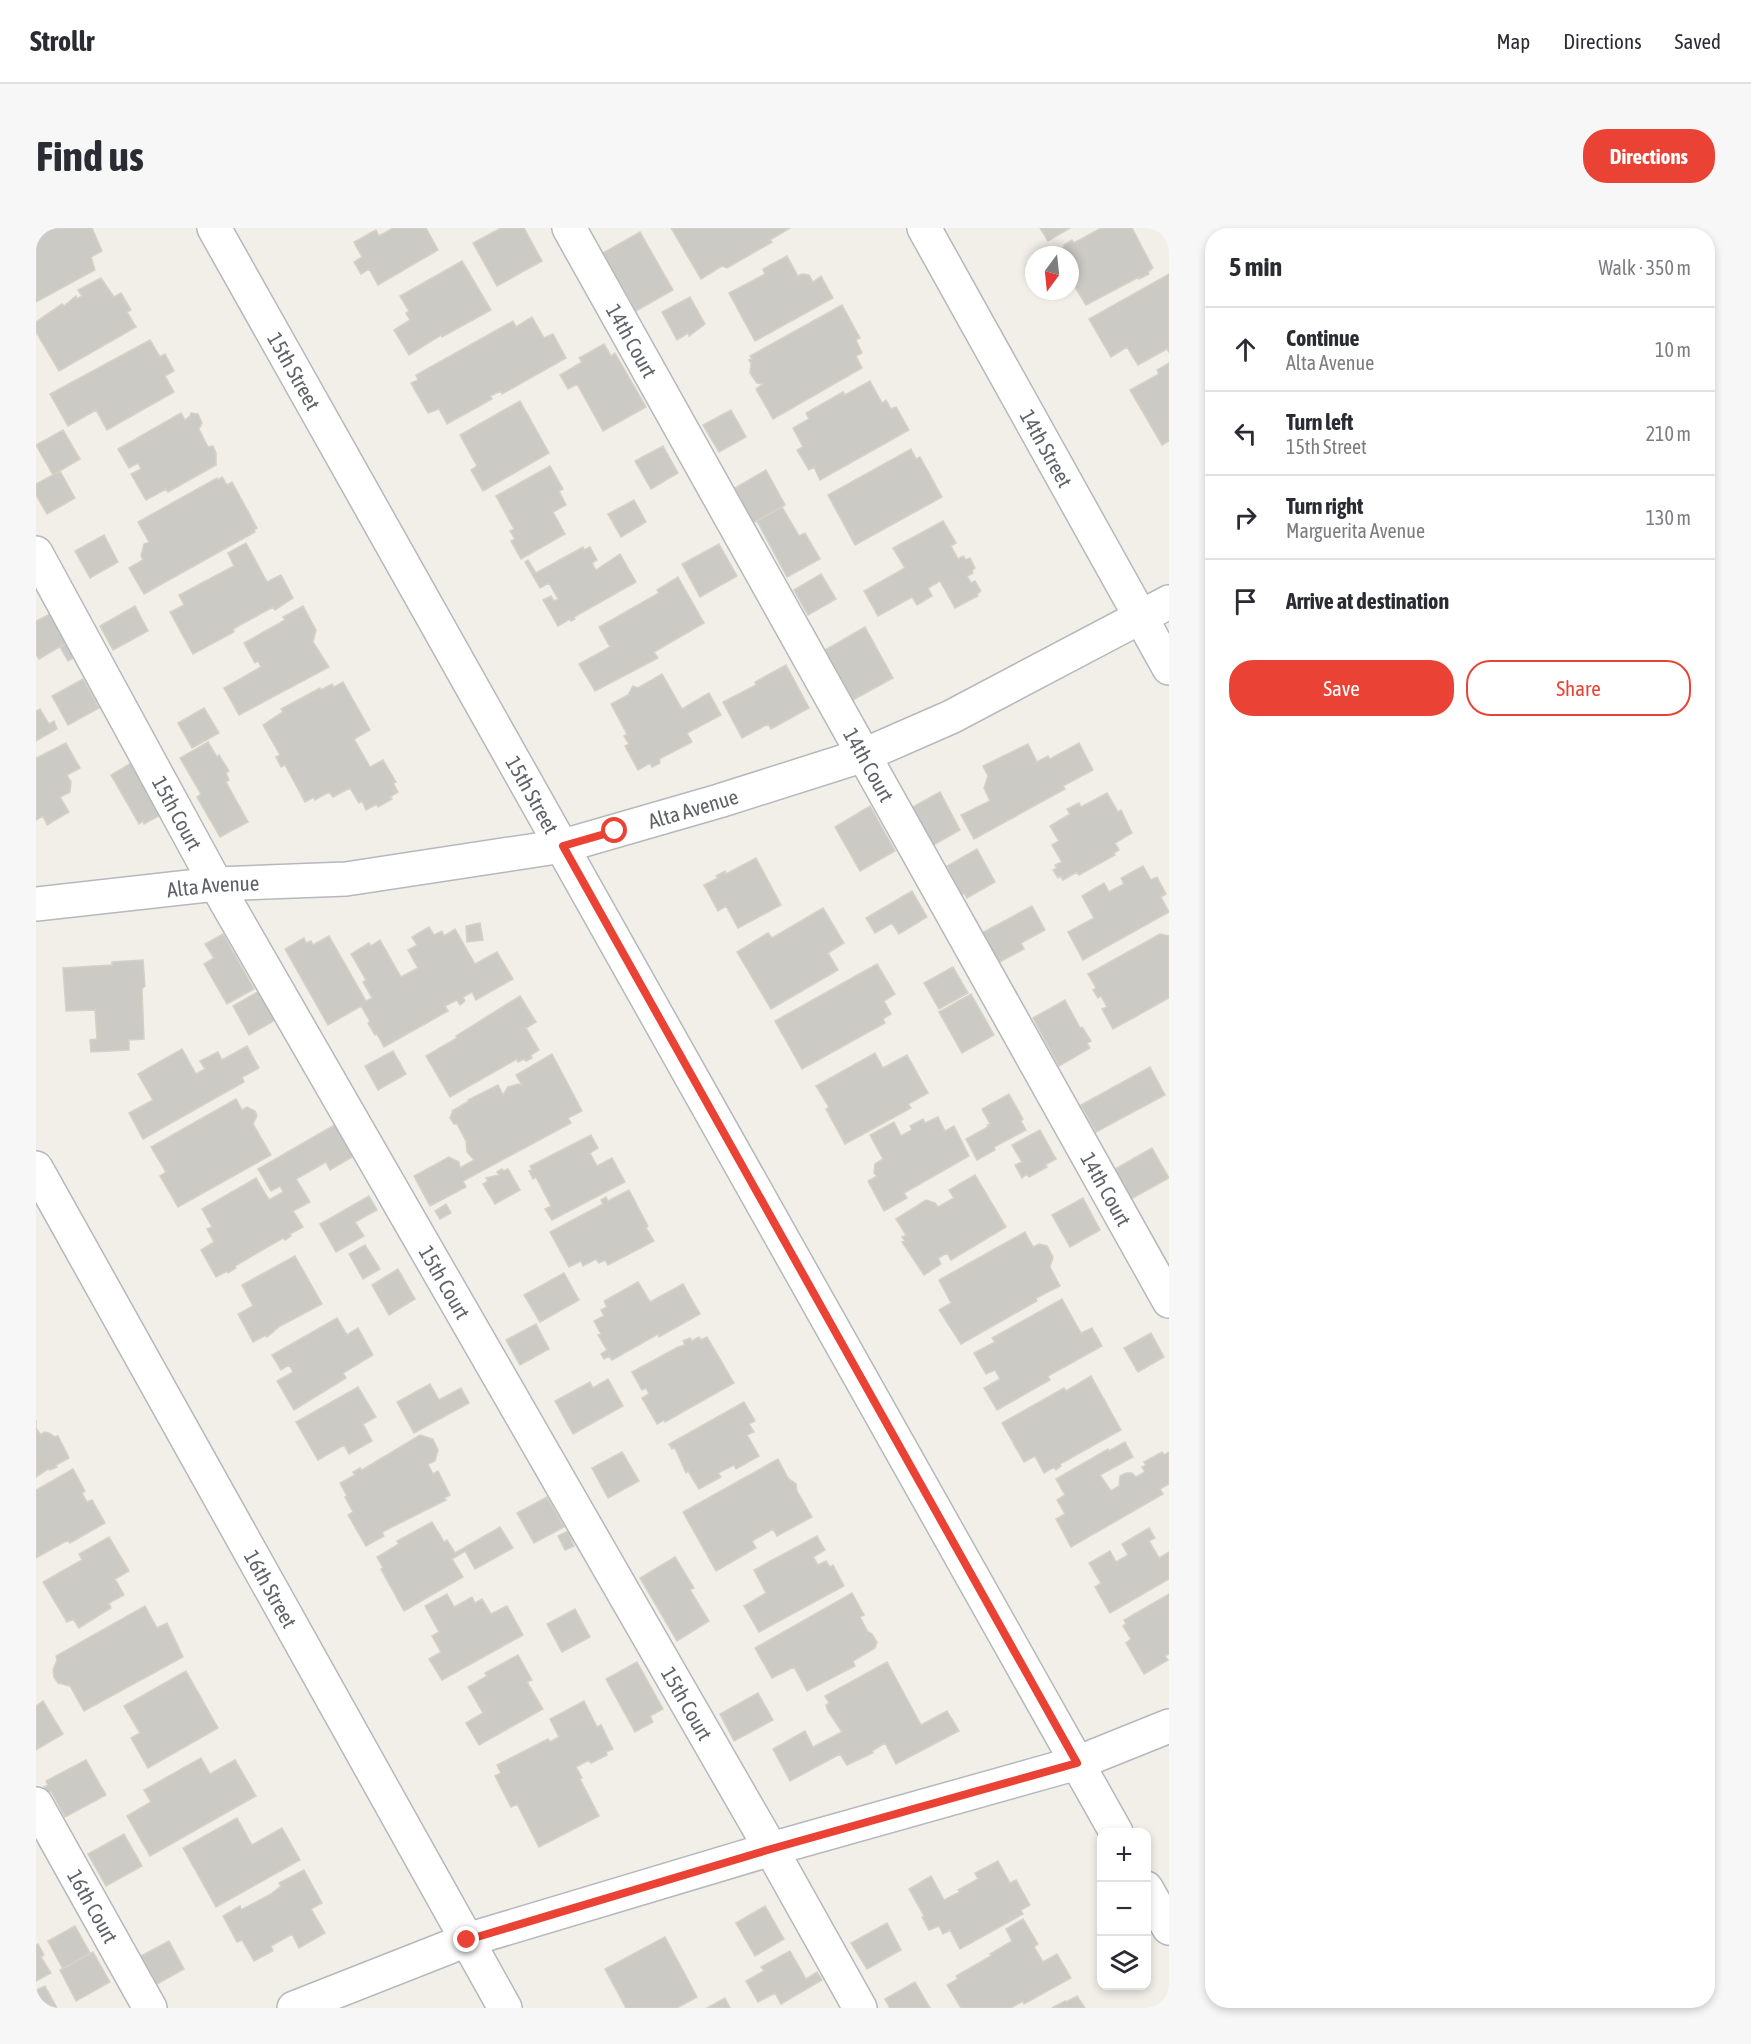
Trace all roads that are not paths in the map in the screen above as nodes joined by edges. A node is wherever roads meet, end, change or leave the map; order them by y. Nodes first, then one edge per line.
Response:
1 (214, 228) edge
2 (569, 228) edge
3 (924, 228) edge
4 (36, 553) edge
5 (1169, 602) edge
6 (1141, 618) junction
7 (1169, 668) edge
8 (864, 755) junction
9 (563, 846) junction
10 (216, 884) junction
11 (36, 904) edge
12 (36, 1168) edge
13 (1169, 1301) edge
14 (1169, 1726) edge
15 (1077, 1763) junction
16 (36, 1804) edge
17 (1113, 1828) edge
18 (771, 1849) junction
19 (1151, 1897) edge
20 (1169, 1928) edge
21 (467, 1940) junction
22 (150, 2008) edge
23 (294, 2008) edge
24 (505, 2008) edge
25 (860, 2008) edge

1 - 9 street, 15th Street
2 - 8 street, 14th Court
3 - 6 street, 14th Street
4 - 10 street, 15th Court
5 - 6 street, Alta Avenue
6 - 7 street, 14th Street
6 - 8 street, Alta Avenue
8 - 9 street, Alta Avenue
8 - 13 street, 14th Court
9 - 10 street, Alta Avenue
9 - 15 street, 15th Street
10 - 11 street, Alta Avenue
10 - 18 street, 15th Court
12 - 21 street, 16th Street
14 - 15 street
15 - 17 street, 15th Street
15 - 18 street
16 - 22 street, 16th Court
18 - 21 street
18 - 25 street, 15th Court
19 - 20 street
21 - 23 street
21 - 24 street, 16th Street

